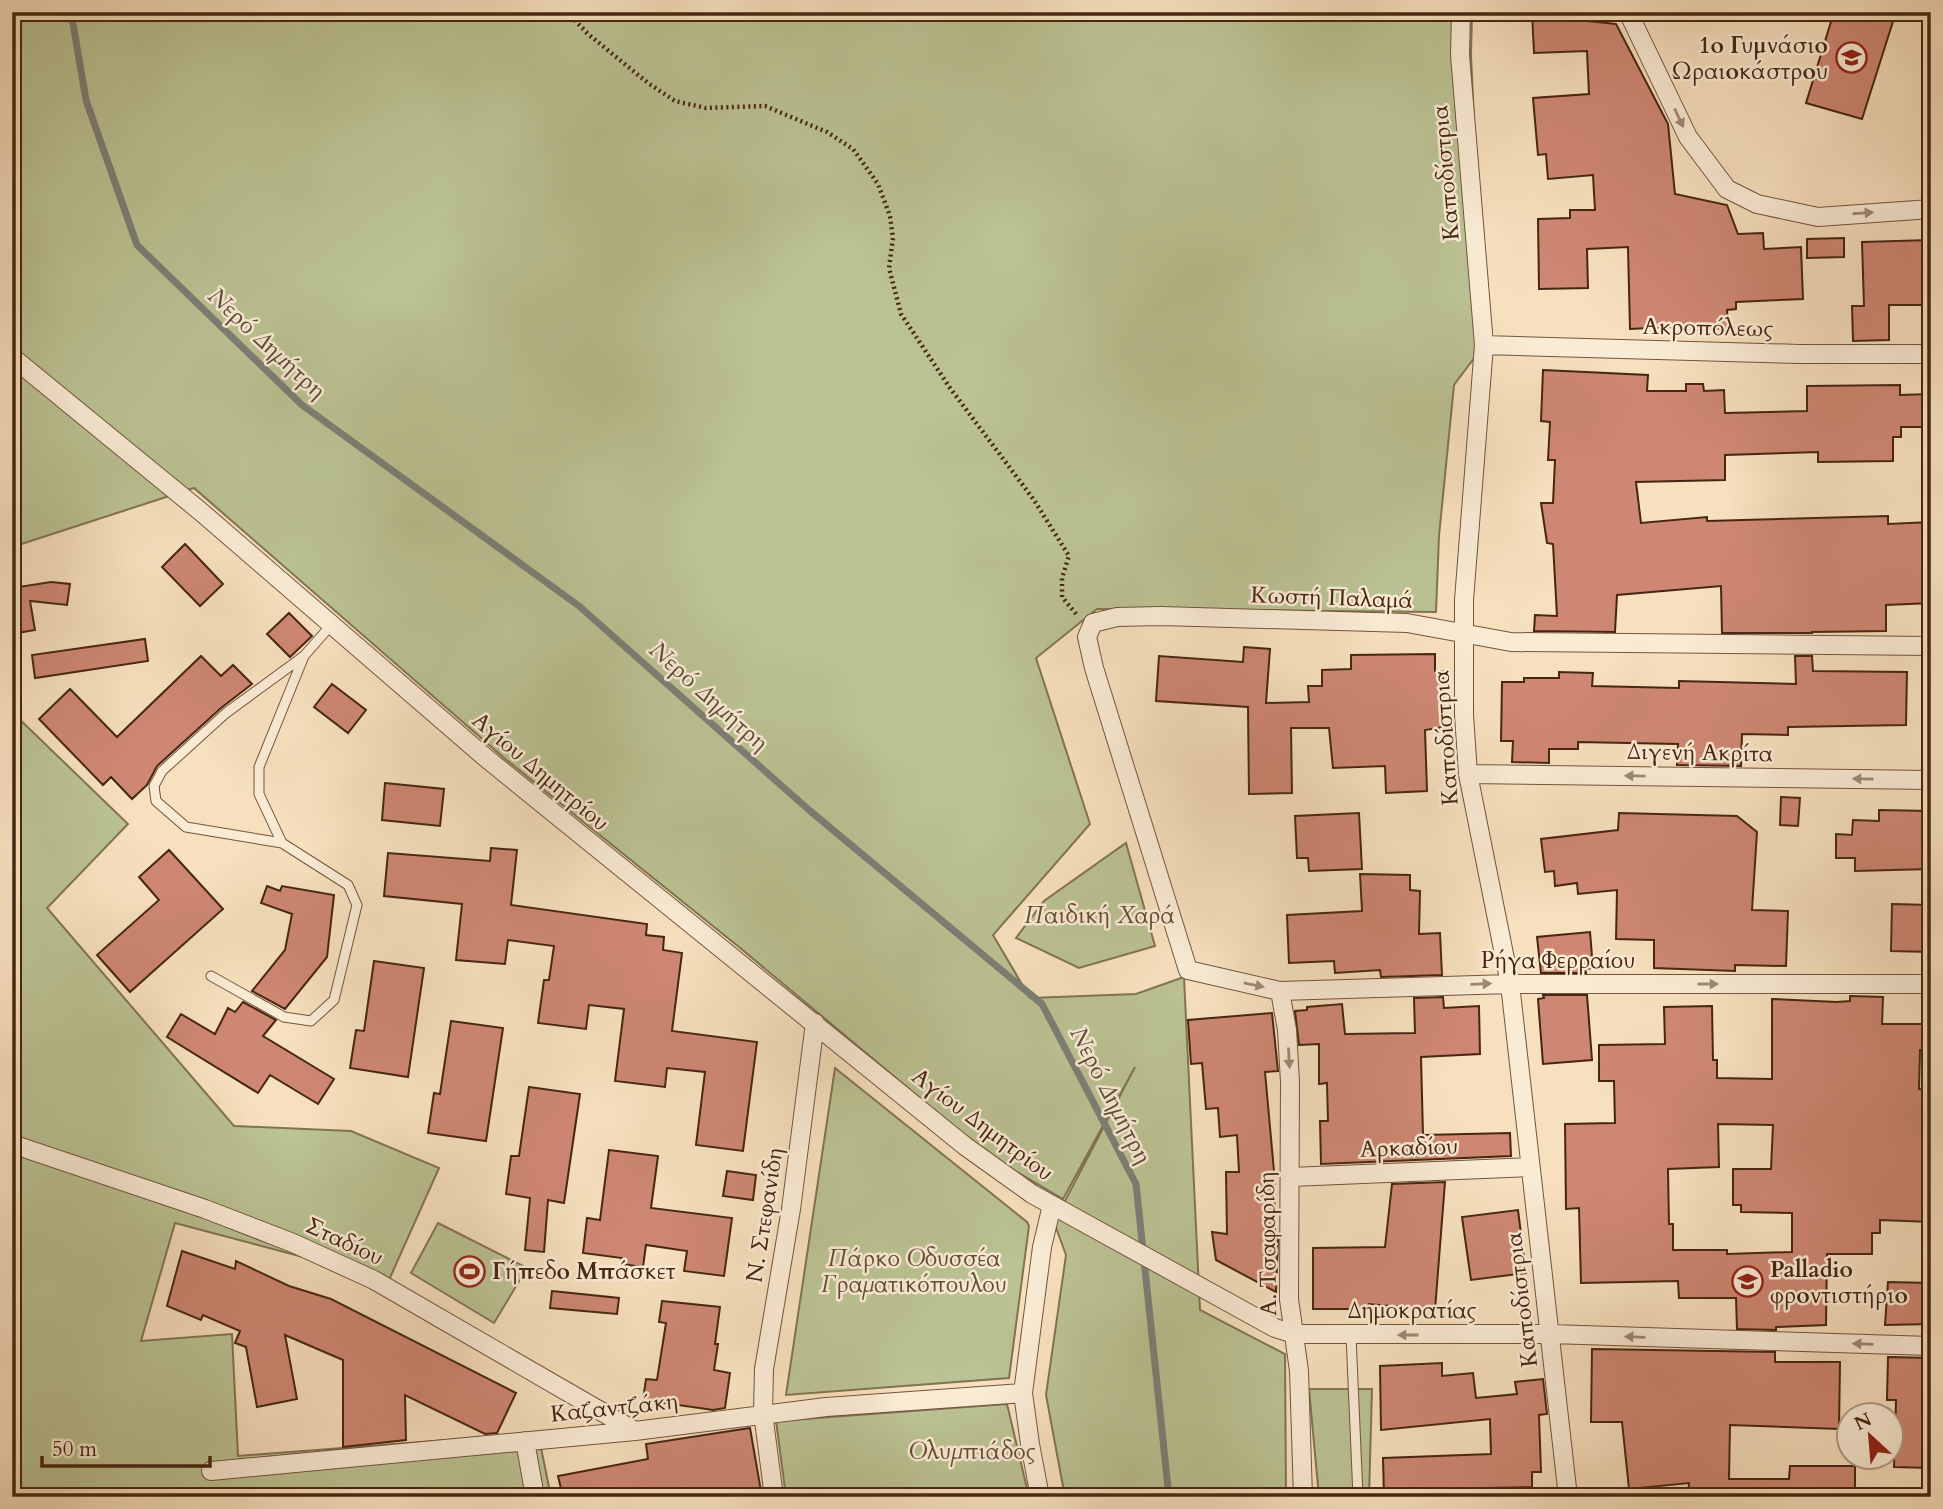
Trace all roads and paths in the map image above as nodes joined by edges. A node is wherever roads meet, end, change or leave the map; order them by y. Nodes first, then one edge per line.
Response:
1 (567, 12) edge
2 (1461, 12) edge
3 (1628, 12) edge
4 (1931, 209) edge
5 (1484, 345) junction
6 (1931, 354) edge
7 (12, 357) edge
8 (332, 624) junction
9 (1089, 630) junction
10 (1464, 634) junction
11 (1931, 646) edge
12 (304, 656) junction
13 (1468, 774) junction
14 (1931, 780) edge
15 (282, 843) junction
16 (211, 976) dead end
17 (1510, 984) junction
18 (1931, 984) edge
19 (1280, 990) junction
20 (815, 1023) junction
21 (12, 1144) edge
22 (1530, 1167) junction
23 (1290, 1177) junction
24 (1052, 1205) junction
25 (1294, 1334) junction
26 (1550, 1334) junction
27 (1350, 1335) junction
28 (1931, 1346) edge
29 (1023, 1393) junction
30 (763, 1413) junction
31 (635, 1431) junction
32 (525, 1441) junction
33 (211, 1471) dead end
34 (535, 1497) edge
35 (775, 1497) edge
36 (1040, 1497) edge
37 (1303, 1497) edge
38 (1358, 1497) edge
39 (1568, 1497) edge

1 - 9 path
2 - 5 street, Καποδίστρια
3 -> 4 street
5 - 6 street, Ακροπόλεως
5 - 10 street, Καποδίστρια
7 - 8 street, Αγίου Δημητρίου
8 - 12 lane
8 - 20 street, Αγίου Δημητρίου
9 - 10 street, Κωστή Παλαμά
9 -> 19 street, Ρήγα Φερραίου
10 - 11 street, Κωστή Παλαμά
10 - 13 street, Καποδίστρια
12 - 15 lane
12 - 15 lane
14 -> 13 street, Διγενή Ακρίτα
13 - 17 street, Καποδίστρια
15 - 16 lane
17 -> 18 street, Ρήγα Φερραίου
19 -> 17 street, Ρήγα Φερραίου
17 - 22 street, Καποδίστρια
19 -> 23 street, Α. Τσαφαρίδη
20 - 24 street, Αγίου Δημητρίου
20 - 30 street, Ν. Στεφανίδη
21 - 31 street, Σταδίου
22 - 23 street, Αρκαδίου
22 - 26 street, Καποδίστρια
23 - 25 street, Α. Τσαφαρίδη
24 - 25 street, Δημοκρατίας
24 - 29 street
25 - 27 street, Δημοκρατίας
25 - 37 street, Α. Τσαφαρίδη
26 -> 27 street, Δημοκρατίας
28 -> 26 street, Δημοκρατίας
26 - 39 street, Καποδίστρια
27 - 38 lane
29 - 30 street, Καζαντζάκη
29 - 36 street
30 - 31 street, Καζαντζάκη
30 - 35 street, Ν. Στεφανίδη
31 - 32 street, Καζαντζάκη
32 - 33 street, Καζαντζάκη
32 - 34 street

